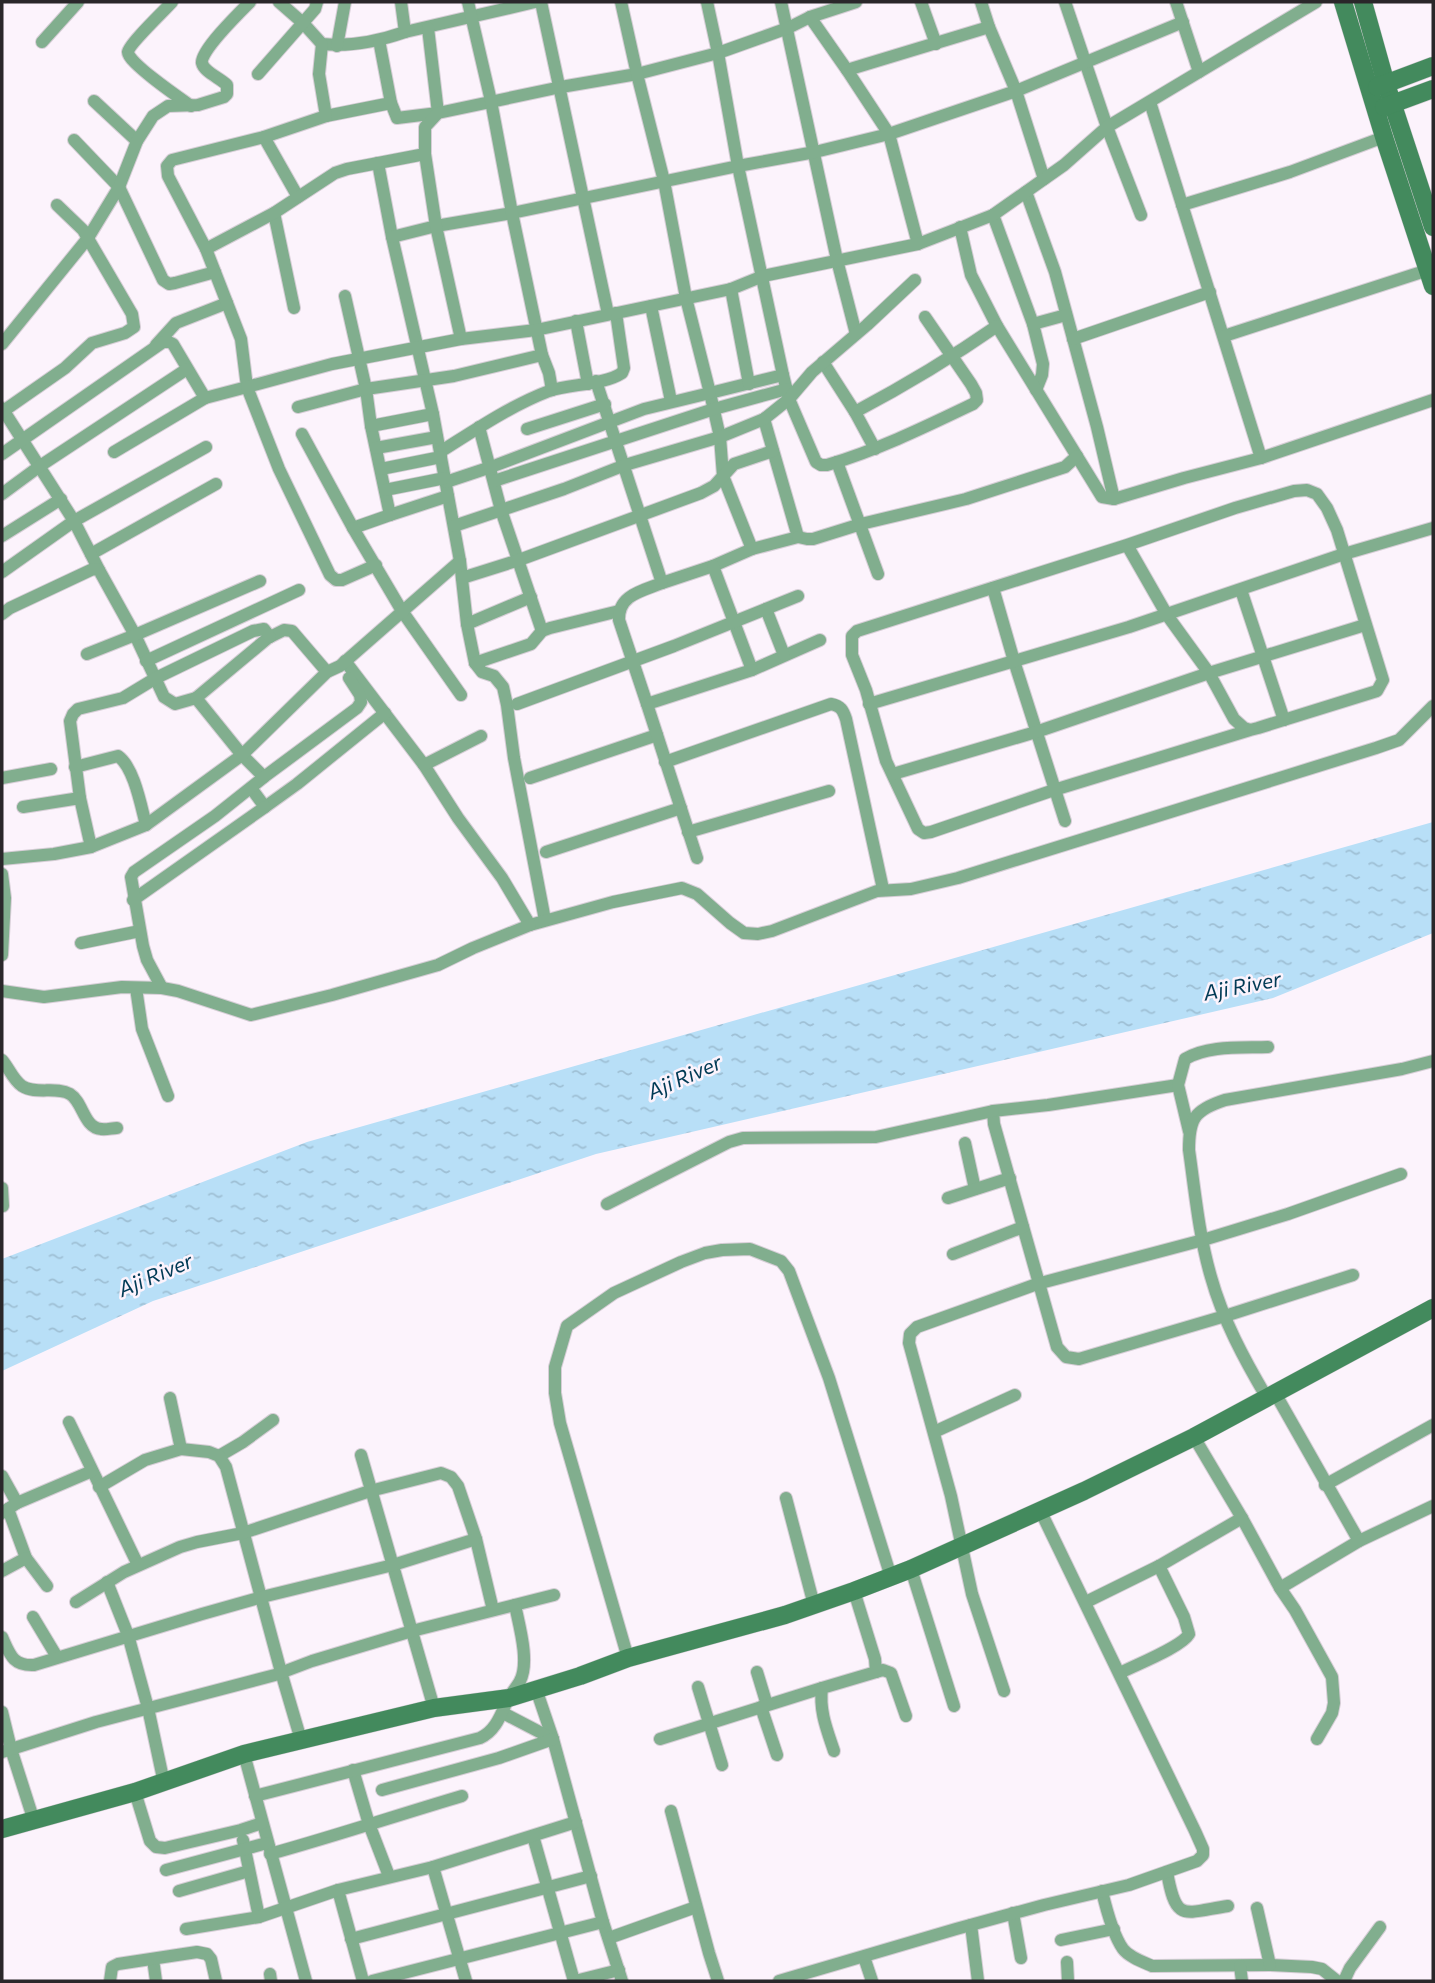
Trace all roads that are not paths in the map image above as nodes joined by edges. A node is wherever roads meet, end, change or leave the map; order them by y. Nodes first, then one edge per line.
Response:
1 (78, 2) edge
2 (172, 2) edge
3 (250, 2) edge
4 (279, 2) edge
5 (317, 2) edge
6 (345, 2) edge
7 (401, 2) edge
8 (468, 2) edge
9 (535, 2) edge
10 (541, 2) edge
11 (621, 2) edge
12 (707, 2) edge
13 (781, 2) edge
14 (856, 2) edge
15 (921, 2) edge
16 (981, 2) edge
17 (1065, 2) edge
18 (1176, 2) edge
19 (1316, 2) edge
20 (1343, 2) edge
21 (1363, 2) edge
22 (471, 18) junction
23 (810, 18) junction
24 (1183, 22) junction
25 (303, 23) junction
26 (989, 27) junction
27 (428, 28) junction
28 (788, 29) junction
29 (405, 32) junction
30 (379, 40) junction
31 (42, 42) dead end
32 (321, 44) junction
33 (936, 44) junction
34 (337, 46) junction
35 (718, 53) junction
36 (1084, 63) junction
37 (1433, 66) edge
38 (847, 70) junction
39 (1199, 72) junction
40 (258, 74) dead end
41 (637, 74) junction
42 (561, 87) junction
43 (1378, 87) junction
44 (1433, 89) edge
45 (1016, 92) junction
46 (94, 101) dead end
47 (491, 102) junction
48 (1150, 102) junction
49 (391, 103) junction
50 (191, 106) junction
51 (1385, 107) junction
52 (438, 113) junction
53 (326, 116) junction
54 (1107, 127) junction
55 (889, 134) junction
56 (264, 137) junction
57 (1384, 137) junction
58 (74, 140) dead end
59 (137, 141) junction
60 (814, 152) junction
61 (425, 153) junction
62 (378, 163) junction
63 (738, 166) junction
64 (1044, 179) junction
65 (664, 181) junction
66 (119, 187) junction
67 (1026, 192) junction
68 (298, 197) junction
69 (583, 198) junction
70 (57, 205) dead end
71 (1182, 205) junction
72 (274, 213) junction
73 (512, 214) junction
74 (993, 215) junction
75 (1142, 215) dead end
76 (436, 226) junction
77 (960, 227) junction
78 (1433, 227) edge
79 (392, 237) junction
80 (88, 238) junction
81 (918, 244) junction
82 (206, 249) junction
83 (837, 260) junction
84 (215, 272) junction
85 (763, 276) junction
86 (1431, 278) edge
87 (915, 280) dead end
88 (732, 289) junction
89 (1210, 292) junction
90 (345, 296) dead end
91 (686, 298) junction
92 (227, 303) junction
93 (651, 306) junction
94 (294, 308) dead end
95 (612, 314) junction
96 (1066, 315) junction
97 (925, 317) dead end
98 (576, 321) junction
99 (1033, 324) junction
100 (997, 326) junction
101 (536, 330) junction
102 (856, 334) junction
103 (1223, 336) junction
104 (461, 339) junction
105 (1073, 339) junction
106 (2, 344) edge
107 (153, 348) junction
108 (419, 348) junction
109 (542, 355) junction
110 (951, 358) junction
111 (358, 360) junction
112 (823, 362) junction
113 (187, 369) junction
114 (783, 375) junction
115 (425, 380) junction
116 (592, 382) junction
117 (749, 384) junction
118 (247, 387) junction
119 (366, 389) junction
120 (552, 390) junction
121 (1036, 390) junction
122 (710, 393) junction
123 (788, 394) junction
124 (205, 398) junction
125 (1433, 400) edge
126 (671, 401) junction
127 (605, 404) junction
128 (298, 407) dead end
129 (714, 409) junction
130 (2, 410) edge
131 (855, 412) junction
132 (433, 414) junction
133 (764, 419) junction
134 (610, 420) junction
135 (371, 426) junction
136 (479, 427) junction
137 (527, 429) dead end
138 (302, 434) dead end
139 (437, 437) junction
140 (720, 437) junction
141 (23, 439) junction
142 (617, 441) junction
143 (206, 447) dead end
144 (376, 448) junction
145 (875, 449) junction
146 (774, 451) junction
147 (114, 452) dead end
148 (2, 454) edge
149 (440, 454) junction
150 (1077, 456) junction
151 (1261, 458) junction
152 (837, 462) junction
153 (625, 465) junction
154 (40, 466) junction
155 (491, 467) junction
156 (380, 469) junction
157 (723, 476) junction
158 (494, 481) junction
159 (216, 484) dead end
160 (446, 485) junction
161 (385, 490) junction
162 (2, 494) edge
163 (61, 499) junction
164 (1114, 499) junction
165 (501, 510) junction
166 (390, 514) junction
167 (641, 516) junction
168 (74, 521) junction
169 (861, 524) junction
170 (454, 526) junction
171 (353, 528) junction
172 (1433, 528) edge
173 (2, 536) edge
174 (798, 537) junction
175 (1127, 545) junction
176 (752, 549) junction
177 (91, 554) junction
178 (1344, 554) junction
179 (519, 560) junction
180 (460, 561) junction
181 (376, 565) junction
182 (713, 566) junction
183 (99, 570) junction
184 (2, 572) edge
185 (878, 575) dead end
186 (462, 578) junction
187 (260, 581) dead end
188 (662, 583) junction
189 (993, 588) junction
190 (299, 590) dead end
191 (1241, 590) junction
192 (798, 596) dead end
193 (531, 597) junction
194 (766, 609) junction
195 (402, 611) junction
196 (618, 611) junction
197 (2, 614) edge
198 (1167, 615) junction
199 (734, 622) junction
200 (467, 624) junction
201 (1365, 625) junction
202 (542, 631) junction
203 (135, 635) junction
204 (270, 636) junction
205 (820, 640) dead end
206 (87, 654) dead end
207 (784, 655) junction
208 (1263, 656) junction
209 (146, 661) junction
210 (634, 661) junction
211 (1014, 661) junction
212 (343, 663) junction
213 (475, 663) junction
214 (752, 670) junction
215 (327, 672) junction
216 (1209, 673) junction
217 (156, 678) junction
218 (461, 695) dead end
219 (196, 698) junction
220 (516, 704) dead end
221 (648, 704) junction
222 (869, 704) junction
223 (1433, 706) edge
224 (385, 713) junction
225 (1284, 720) junction
226 (1250, 730) junction
227 (1036, 732) junction
228 (481, 736) dead end
229 (657, 736) junction
230 (242, 755) junction
231 (666, 762) junction
232 (424, 765) junction
233 (75, 766) junction
234 (51, 769) dead end
235 (893, 774) junction
236 (264, 777) junction
237 (2, 778) edge
238 (530, 778) dead end
239 (251, 788) junction
240 (1054, 790) junction
241 (829, 791) dead end
242 (80, 798) junction
243 (23, 807) dead end
244 (265, 807) junction
245 (681, 808) junction
246 (1065, 821) dead end
247 (146, 825) junction
248 (688, 832) junction
249 (91, 846) junction
250 (546, 852) dead end
251 (697, 858) dead end
252 (2, 859) edge
253 (2, 874) edge
254 (884, 890) junction
255 (3, 898) edge
256 (133, 900) junction
257 (545, 920) junction
258 (530, 925) junction
259 (140, 931) junction
260 (81, 943) dead end
261 (2, 955) edge
262 (136, 988) junction
263 (162, 988) junction
264 (2, 991) edge
265 (1268, 1047) dead end
266 (2, 1060) edge
267 (1433, 1061) edge
268 (1178, 1085) junction
269 (168, 1096) dead end
270 (993, 1111) junction
271 (117, 1128) dead end
272 (1189, 1131) junction
273 (965, 1143) dead end
274 (1401, 1174) dead end
275 (1010, 1178) junction
276 (2, 1188) edge
277 (975, 1189) junction
278 (948, 1198) dead end
279 (607, 1204) dead end
280 (2, 1206) edge
281 (1023, 1227) junction
282 (1203, 1240) junction
283 (953, 1254) dead end
284 (1353, 1275) dead end
285 (1037, 1284) junction
286 (1433, 1308) edge
287 (1225, 1316) junction
288 (1015, 1395) dead end
289 (1271, 1396) junction
290 (170, 1398) dead end
291 (273, 1420) dead end
292 (69, 1422) dead end
293 (1433, 1425) edge
294 (934, 1432) junction
295 (1194, 1437) junction
296 (181, 1449) junction
297 (361, 1455) dead end
298 (219, 1456) junction
299 (92, 1471) junction
300 (2, 1476) edge
301 (1325, 1485) junction
302 (99, 1487) junction
303 (370, 1491) junction
304 (786, 1498) dead end
305 (1433, 1506) edge
306 (9, 1508) edge
307 (1040, 1510) junction
308 (1242, 1518) junction
309 (243, 1534) junction
310 (476, 1539) junction
311 (1359, 1541) junction
312 (961, 1545) junction
313 (26, 1558) junction
314 (138, 1565) junction
315 (393, 1566) junction
316 (1159, 1566) junction
317 (911, 1569) junction
318 (2, 1571) edge
319 (891, 1577) junction
320 (107, 1582) junction
321 (47, 1586) dead end
322 (1280, 1588) junction
323 (855, 1591) junction
324 (554, 1595) dead end
325 (262, 1597) junction
326 (76, 1602) dead end
327 (1086, 1602) junction
328 (515, 1605) junction
329 (814, 1605) junction
330 (493, 1611) junction
331 (33, 1617) dead end
332 (412, 1631) junction
333 (128, 1635) junction
334 (2, 1637) edge
335 (57, 1657) junction
336 (620, 1661) junction
337 (281, 1672) junction
338 (757, 1672) dead end
339 (876, 1672) junction
340 (1120, 1673) junction
341 (698, 1687) dead end
342 (822, 1688) junction
343 (536, 1689) junction
344 (1004, 1691) dead end
345 (506, 1705) junction
346 (764, 1706) junction
347 (954, 1706) dead end
348 (148, 1708) junction
349 (434, 1708) junction
350 (2, 1712) edge
351 (906, 1716) dead end
352 (709, 1723) junction
353 (553, 1739) junction
354 (660, 1739) dead end
355 (1317, 1739) dead end
356 (301, 1740) junction
357 (6, 1751) edge
358 (834, 1751) dead end
359 (244, 1754) junction
360 (777, 1755) dead end
361 (722, 1765) dead end
362 (353, 1770) junction
363 (163, 1783) junction
364 (382, 1790) dead end
365 (135, 1792) junction
366 (255, 1796) junction
367 (462, 1796) dead end
368 (671, 1811) dead end
369 (34, 1821) junction
370 (576, 1822) junction
371 (262, 1823) junction
372 (369, 1824) junction
373 (2, 1829) edge
374 (241, 1830) junction
375 (533, 1836) junction
376 (245, 1849) junction
377 (269, 1849) junction
378 (433, 1867) junction
379 (166, 1870) dead end
380 (249, 1871) junction
381 (1167, 1872) junction
382 (390, 1876) junction
383 (591, 1876) junction
384 (546, 1888) junction
385 (338, 1890) junction
386 (179, 1891) dead end
387 (1101, 1891) junction
388 (1228, 1906) dead end
389 (696, 1907) junction
390 (1257, 1908) dead end
391 (285, 1909) junction
392 (446, 1913) junction
393 (1013, 1913) junction
394 (259, 1917) junction
395 (603, 1922) junction
396 (971, 1925) junction
397 (1380, 1927) dead end
398 (186, 1928) dead end
399 (1114, 1929) junction
400 (559, 1933) junction
401 (609, 1938) junction
402 (351, 1939) junction
403 (1061, 1940) dead end
404 (864, 1957) junction
405 (1021, 1958) dead end
406 (153, 1959) junction
407 (459, 1960) junction
408 (1067, 1962) dead end
409 (1270, 1965) junction
410 (1152, 1966) junction
411 (1240, 1966) junction
412 (620, 1976) edge
413 (110, 1981) edge
414 (156, 1981) edge
415 (216, 1981) edge
416 (306, 1981) edge
417 (363, 1981) edge
418 (372, 1981) edge
419 (466, 1981) edge
420 (575, 1981) edge
421 (718, 1981) edge
422 (779, 1981) edge
423 (872, 1981) edge
424 (978, 1981) edge
425 (1068, 1981) edge
426 (1152, 1981) edge
427 (1242, 1981) edge
428 (1337, 1981) edge
429 (1343, 1981) edge

1 - 31 street
2 - 50 street
3 - 50 street
4 - 25 street
5 - 25 street
6 - 34 street
7 - 29 street
8 - 22 street
9 - 22 street
10 - 42 street
11 - 41 street
12 - 35 street
13 - 28 street
14 - 23 street
15 - 33 street
16 - 26 street
17 - 36 street
18 - 24 street
19 - 39 street
20 - 43 main road
21 - 43 main road
22 - 27 street
22 - 47 street
23 - 28 street
23 - 38 street
24 - 36 street
24 - 39 street
25 - 32 street
25 - 40 street
26 - 33 street
26 - 45 street
27 - 29 street
27 - 52 street
28 - 35 street
28 - 60 street
29 - 30 street
30 - 34 street
30 - 49 street
32 - 34 street
32 - 53 street
33 - 38 street
35 - 41 street
35 - 63 street
36 - 45 street
36 - 54 street
37 - 43 main road
38 - 55 street
39 - 48 street
41 - 42 street
41 - 65 street
42 - 47 street
42 - 69 street
43 - 51 main road
44 - 51 main road
45 - 55 street
45 - 64 street
46 - 59 street
47 - 52 street
47 - 73 street
48 - 54 street
48 - 71 street
49 - 52 street
49 - 53 street
50 - 59 street
51 - 57 main road
51 - 78 main road
52 - 61 street
53 - 56 street
54 - 64 street
54 - 75 street
55 - 60 street
55 - 81 street
56 - 68 street
56 - 82 street
57 - 71 street
57 - 86 main road
58 - 66 street
59 - 66 street
60 - 63 street
60 - 83 street
61 - 62 street
61 - 76 street
62 - 68 street
62 - 79 street
63 - 65 street
63 - 85 street
64 - 67 street
65 - 69 street
65 - 91 street
66 - 80 street
66 - 84 street
67 - 74 street
67 - 96 street
68 - 72 street
69 - 73 street
69 - 95 street
70 - 80 street
71 - 89 street
72 - 82 street
72 - 94 street
73 - 76 street
73 - 101 street
74 - 77 street
74 - 99 street
76 - 79 street
76 - 104 street
77 - 81 street
77 - 100 street
79 - 108 street
80 - 106 street
80 - 130 street
81 - 83 street
82 - 84 street
83 - 85 street
83 - 102 street
84 - 92 street
85 - 88 street
85 - 114 street
86 - 103 street
87 - 102 street
88 - 91 street
88 - 117 street
89 - 103 street
89 - 105 street
90 - 111 street
91 - 93 street
91 - 122 street
92 - 107 street
92 - 118 street
93 - 95 street
93 - 126 street
95 - 98 street
95 - 116 street
96 - 99 street
96 - 105 street
97 - 110 street
98 - 101 street
98 - 116 street
99 - 121 street
100 - 110 street
100 - 121 street
101 - 104 street
101 - 109 street
102 - 112 street
103 - 151 street
104 - 108 street
105 - 164 street
107 - 113 street
107 - 141 street
108 - 111 street
108 - 115 street
109 - 115 street
109 - 120 street
110 - 131 street
110 - 145 street
111 - 118 street
111 - 119 street
112 - 123 street
112 - 131 street
113 - 124 street
113 - 154 street
114 - 117 street
114 - 123 street
115 - 119 street
115 - 132 street
116 - 120 street
116 - 127 street
117 - 122 street
118 - 124 street
118 - 181 street
119 - 128 street
119 - 135 street
120 - 136 street
121 - 150 street
122 - 126 street
122 - 129 street
123 - 129 street
123 - 133 street
123 - 152 street
124 - 147 street
125 - 151 street
126 - 134 street
127 - 134 street
127 - 137 street
129 - 140 street
129 - 142 street
130 - 141 street
131 - 145 street
132 - 135 street
132 - 139 street
133 - 140 street
133 - 146 street
134 - 142 street
134 - 155 street
135 - 144 street
136 - 149 street
136 - 155 street
138 - 171 street
139 - 144 street
139 - 149 street
140 - 153 street
140 - 157 street
141 - 148 street
141 - 154 street
142 - 153 street
142 - 158 street
143 - 168 street
144 - 156 street
145 - 152 street
146 - 157 street
146 - 174 street
149 - 156 street
149 - 160 street
150 - 164 street
150 - 169 street
151 - 164 street
152 - 169 street
153 - 165 street
153 - 167 street
154 - 162 street
154 - 163 street
155 - 158 street
155 - 160 street
156 - 161 street
157 - 167 street
157 - 176 street
158 - 165 street
159 - 177 street
160 - 161 street
160 - 166 street
160 - 170 street
161 - 166 street
163 - 168 street
163 - 173 street
165 - 170 street
165 - 179 street
166 - 171 street
167 - 179 street
167 - 188 street
168 - 177 street
168 - 184 street
169 - 174 street
169 - 185 street
170 - 180 street
171 - 181 street
172 - 178 street
174 - 176 street
175 - 178 street
175 - 189 street
175 - 198 street
176 - 182 street
177 - 183 street
178 - 191 street
178 - 201 street
179 - 186 street
179 - 193 street
180 - 186 street
180 - 195 street
181 - 195 street
182 - 188 street
182 - 199 street
183 - 197 street
183 - 203 street
186 - 200 street
187 - 203 street
188 - 196 street
189 - 211 street
189 - 222 street
190 - 209 street
191 - 198 street
191 - 208 street
192 - 194 street
193 - 200 street
193 - 202 street
194 - 199 street
194 - 207 street
195 - 212 street
195 - 218 street
196 - 202 street
196 - 210 street
198 - 211 street
198 - 216 street
199 - 210 street
199 - 214 street
200 - 213 street
201 - 208 street
201 - 225 street
202 - 213 street
203 - 206 street
203 - 209 street
204 - 215 street
204 - 217 street
204 - 219 street
205 - 207 street
207 - 214 street
208 - 216 street
208 - 225 street
209 - 217 street
210 - 220 street
210 - 221 street
211 - 222 street
211 - 227 street
212 - 215 street
212 - 224 street
212 - 236 street
213 - 257 street
214 - 221 street
215 - 230 street
216 - 226 street
216 - 227 street
217 - 219 street
217 - 233 street
219 - 230 street
221 - 229 street
222 - 235 street
223 - 254 street
224 - 232 street
224 - 244 street
225 - 226 street
226 - 240 street
227 - 235 street
227 - 240 street
228 - 232 street
229 - 231 street
229 - 238 street
230 - 236 street
230 - 247 street
231 - 245 street
231 - 254 street
232 - 258 street
233 - 242 street
233 - 247 street
234 - 237 street
235 - 240 street
236 - 239 street
239 - 244 street
239 - 256 street
240 - 246 street
241 - 248 street
242 - 243 street
242 - 249 street
244 - 256 street
245 - 248 street
245 - 250 street
247 - 249 street
248 - 251 street
249 - 252 street
253 - 255 street
254 - 257 street
255 - 261 street
256 - 259 street
257 - 258 street
258 - 263 street
259 - 260 street
259 - 263 street
262 - 263 street
262 - 264 street
262 - 269 street
265 - 268 street
266 - 271 street
267 - 272 street
268 - 270 street
268 - 272 street
270 - 275 street
270 - 279 street
272 - 282 street
273 - 277 street
274 - 282 street
275 - 277 street
275 - 281 street
276 - 280 street
277 - 278 street
281 - 283 street
281 - 285 street
282 - 285 street
282 - 287 street
284 - 287 street
285 - 287 street
285 - 294 street
286 - 289 main road
287 - 289 street
288 - 294 street
289 - 295 main road
289 - 301 street
290 - 296 street
291 - 298 street
292 - 299 street
293 - 301 street
294 - 312 street
295 - 307 main road
295 - 308 street
296 - 298 street
296 - 302 street
297 - 303 street
298 - 309 street
299 - 302 street
299 - 306 street
300 - 306 street
301 - 311 street
302 - 314 street
303 - 309 street
303 - 310 street
303 - 315 street
304 - 329 street
305 - 311 street
306 - 313 street
307 - 312 main road
307 - 327 street
308 - 316 street
308 - 322 street
309 - 314 street
309 - 325 street
310 - 315 street
310 - 330 street
311 - 322 street
312 - 317 main road
312 - 344 street
313 - 318 street
313 - 321 street
314 - 320 street
315 - 325 street
315 - 332 street
316 - 327 street
316 - 340 street
317 - 319 main road
317 - 347 street
319 - 323 main road
319 - 336 street
320 - 326 street
320 - 333 street
322 - 355 street
323 - 329 main road
323 - 339 street
324 - 328 street
325 - 333 street
325 - 337 street
327 - 340 street
328 - 330 street
328 - 345 street
329 - 336 main road
330 - 332 street
331 - 335 street
332 - 337 street
332 - 349 street
333 - 335 street
333 - 348 street
334 - 335 street
336 - 343 main road
337 - 348 street
337 - 356 street
338 - 346 street
339 - 342 street
339 - 351 street
340 - 381 street
341 - 352 street
342 - 346 street
342 - 358 street
343 - 345 main road
343 - 353 street
345 - 349 main road
345 - 353 street
345 - 362 street
346 - 352 street
346 - 360 street
348 - 357 street
348 - 363 street
349 - 356 main road
350 - 357 street
352 - 354 street
352 - 361 street
353 - 364 street
353 - 370 street
356 - 359 main road
357 - 369 street
359 - 363 main road
359 - 366 street
362 - 366 street
362 - 372 street
363 - 365 main road
365 - 369 main road
365 - 374 street
366 - 371 street
367 - 372 street
368 - 389 street
369 - 373 main road
370 - 375 street
370 - 383 street
371 - 374 street
371 - 377 street
372 - 377 street
372 - 382 street
374 - 376 street
375 - 378 street
375 - 384 street
376 - 377 street
376 - 379 street
376 - 380 street
377 - 391 street
378 - 382 street
378 - 392 street
380 - 386 street
380 - 394 street
381 - 387 street
381 - 388 street
382 - 385 street
383 - 384 street
383 - 395 street
384 - 392 street
384 - 400 street
385 - 391 street
385 - 402 street
387 - 393 street
387 - 399 street
389 - 401 street
389 - 421 street
390 - 409 street
391 - 394 street
391 - 416 street
392 - 402 street
392 - 407 street
393 - 396 street
393 - 405 street
394 - 398 street
395 - 400 street
395 - 401 street
396 - 404 street
396 - 424 street
397 - 429 street
399 - 403 street
399 - 410 street
400 - 407 street
400 - 420 street
401 - 412 street
402 - 417 street
404 - 422 street
404 - 423 street
406 - 413 street
406 - 414 street
406 - 415 street
407 - 418 street
407 - 419 street
408 - 425 street
409 - 411 street
409 - 428 street
410 - 411 street
410 - 426 street
411 - 427 street
412 - 420 street

